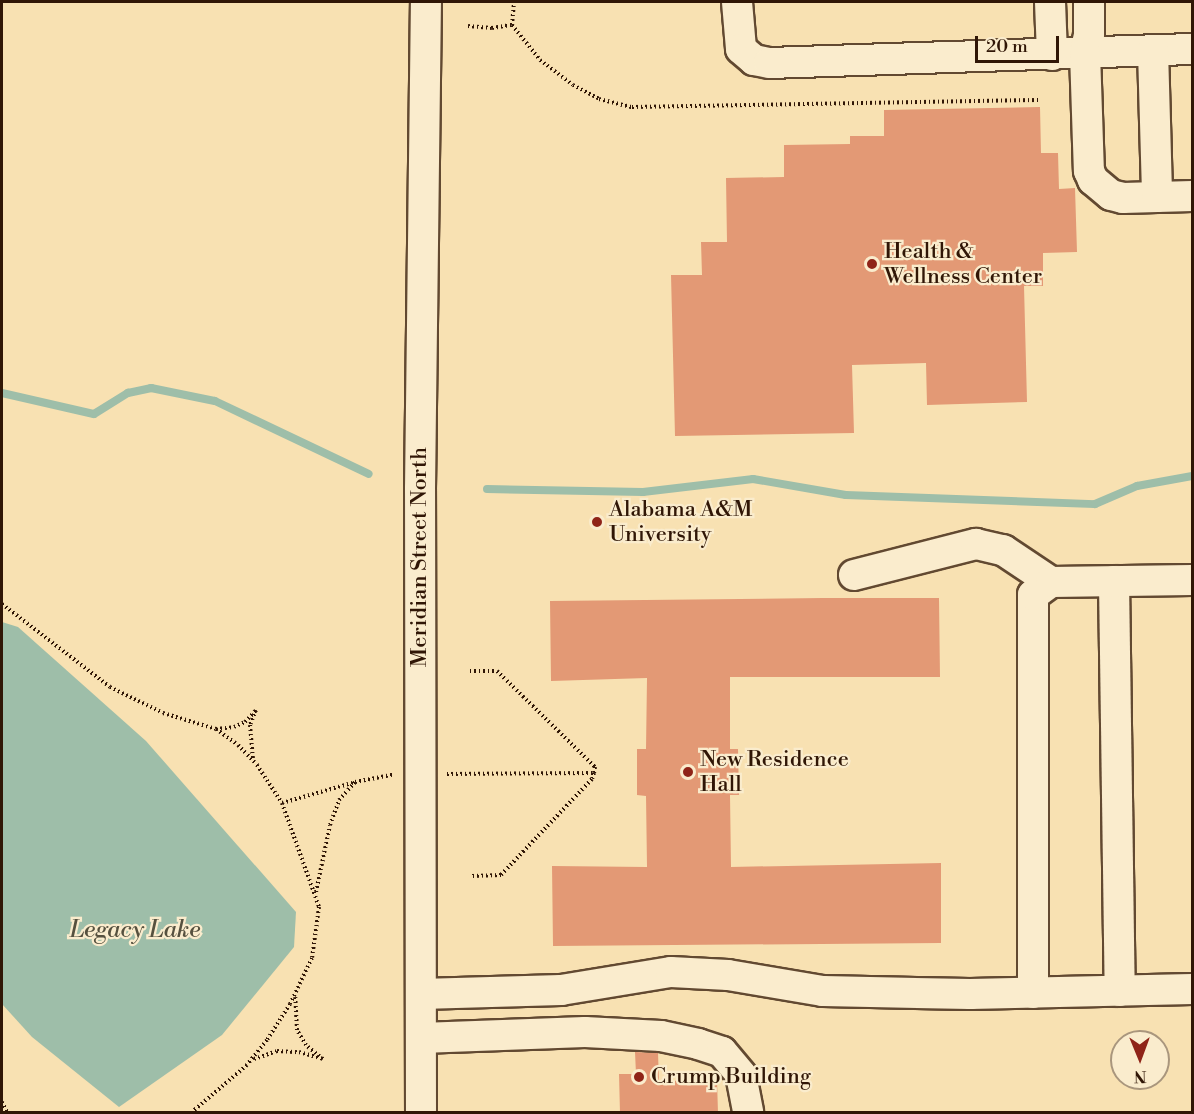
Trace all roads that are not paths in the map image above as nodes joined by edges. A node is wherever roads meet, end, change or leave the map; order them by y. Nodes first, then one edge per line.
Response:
1 (426, 2) edge
2 (737, 2) edge
3 (1050, 2) edge
4 (1089, 2) edge
5 (1192, 49) edge
6 (1153, 50) junction
7 (1085, 53) junction
8 (1052, 55) junction
9 (1192, 196) edge
10 (1157, 197) junction
11 (854, 575) dead end
12 (1192, 580) edge
13 (1114, 581) junction
14 (1051, 582) junction
15 (1192, 989) edge
16 (1120, 991) junction
17 (1033, 993) junction
18 (421, 994) junction
19 (421, 1038) junction
20 (421, 1113) edge
21 (748, 1113) edge

1 - 18 street, Meridian Street North
2 - 8 street
3 - 8 street
4 - 7 street
5 - 6 street
6 - 7 street
6 - 10 street
7 - 8 street
7 - 10 street
9 - 10 street
11 - 14 street
12 - 13 street
13 - 14 street
13 - 16 street
14 - 17 street
15 - 16 street
16 - 17 street
17 - 18 street
18 - 19 street, Meridian Street North
19 - 20 street, Meridian Street North
19 - 21 street

